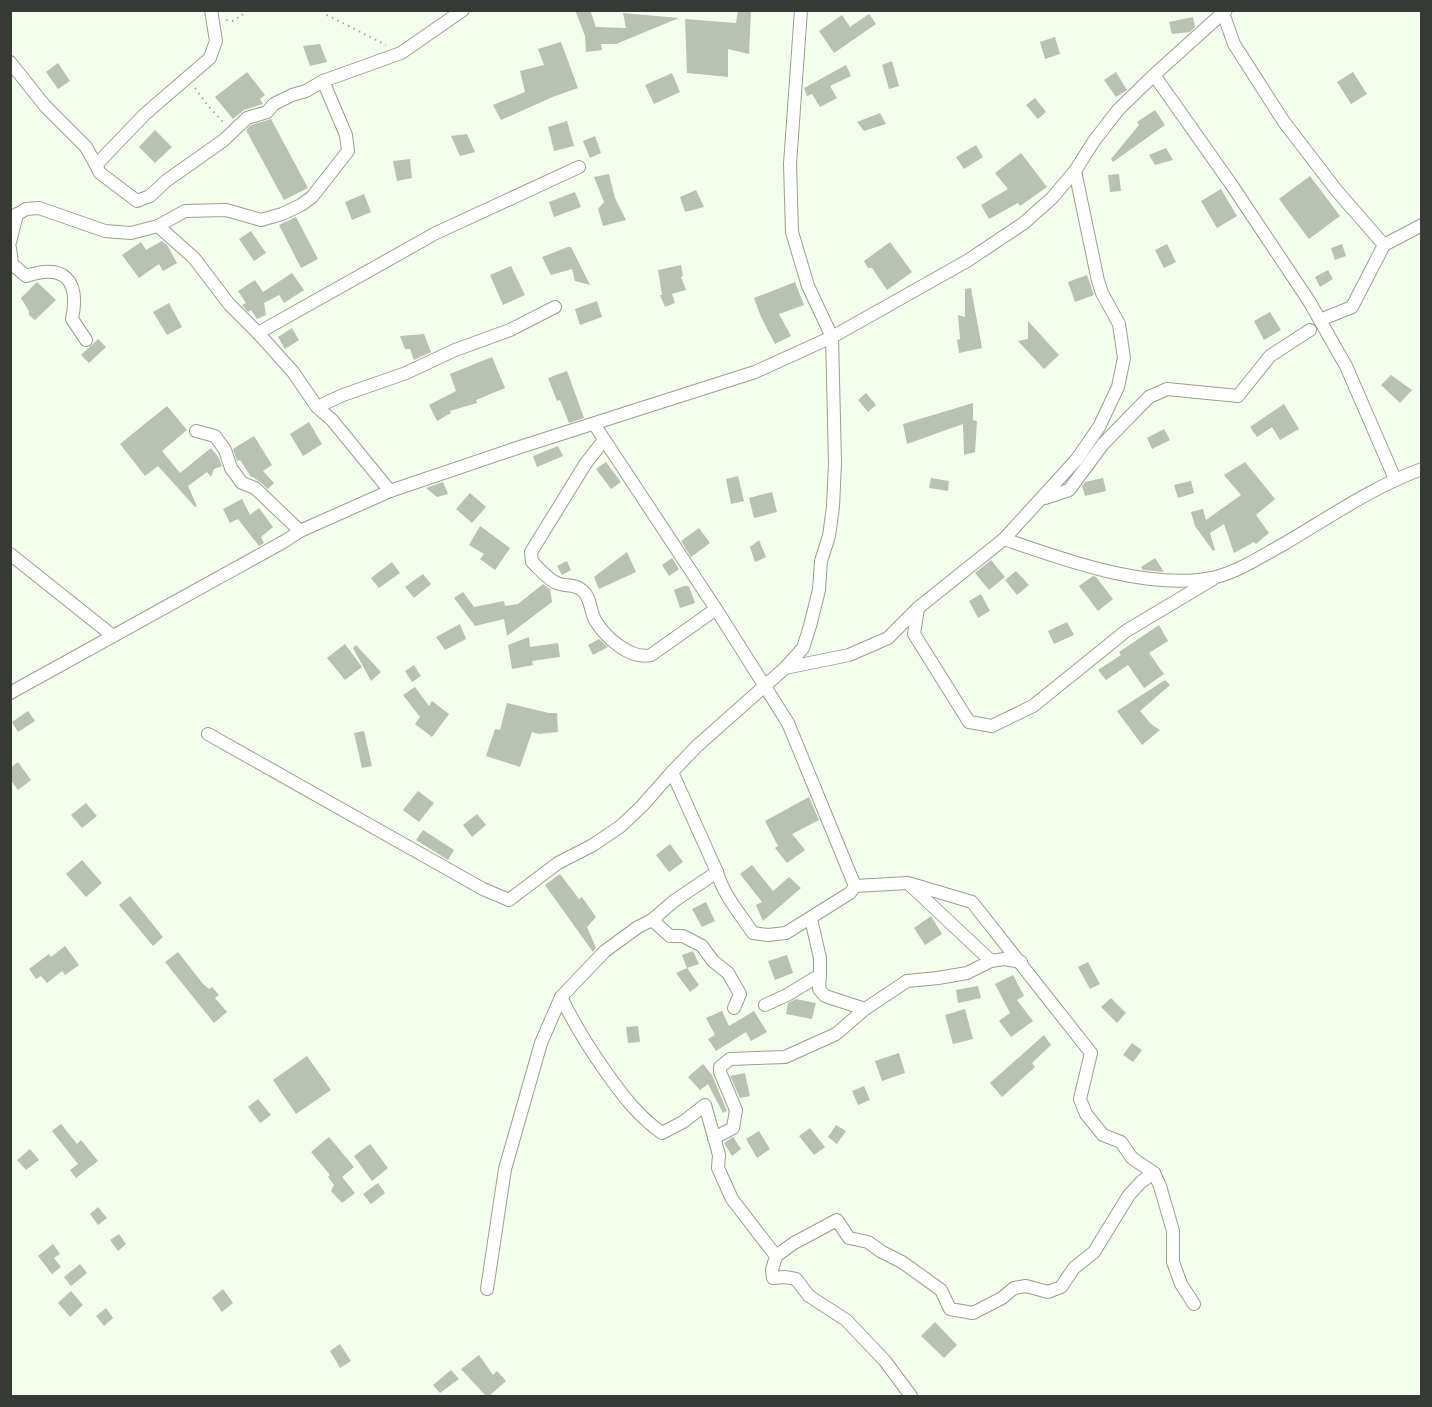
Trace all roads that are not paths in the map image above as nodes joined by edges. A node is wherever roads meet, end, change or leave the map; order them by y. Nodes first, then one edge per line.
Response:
1 (463, 10) edge
2 (801, 10) edge
3 (211, 11) edge
4 (1224, 12) edge
5 (10, 62) edge
6 (1154, 75) junction
7 (323, 81) junction
8 (96, 165) junction
9 (579, 167) dead end
10 (1075, 171) junction
11 (14, 216) edge
12 (1422, 225) edge
13 (158, 226) junction
14 (10, 242) edge
15 (1383, 245) junction
16 (10, 248) edge
17 (555, 307) dead end
18 (1320, 320) junction
19 (1310, 330) dead end
20 (258, 333) junction
21 (832, 337) junction
22 (86, 340) dead end
23 (317, 407) junction
24 (594, 424) junction
25 (196, 431) dead end
26 (604, 440) junction
27 (1422, 469) edge
28 (1395, 479) junction
29 (390, 491) junction
30 (1041, 500) junction
31 (300, 531) junction
32 (1004, 539) junction
33 (10, 554) edge
34 (1217, 576) junction
35 (918, 608) junction
36 (716, 609) junction
37 (113, 636) junction
38 (785, 668) junction
39 (765, 686) junction
40 (10, 693) edge
41 (208, 734) dead end
42 (672, 772) junction
43 (717, 872) junction
44 (908, 883) junction
45 (855, 886) junction
46 (811, 919) junction
47 (652, 920) junction
48 (991, 961) junction
49 (1021, 962) junction
50 (820, 975) junction
51 (561, 997) junction
52 (765, 1005) dead end
53 (734, 1008) dead end
54 (865, 1009) junction
55 (714, 1138) junction
56 (1154, 1173) junction
57 (776, 1256) junction
58 (487, 1288) dead end
59 (1194, 1304) dead end
60 (912, 1396) edge

1 - 7 street
2 - 21 street
3 - 8 street
4 - 6 street
4 - 15 street
5 - 8 street
6 - 10 street
6 - 18 street
7 - 8 street
7 - 13 street
9 - 20 street
10 - 21 street
10 - 30 street
11 - 13 street
11 - 14 street
12 - 15 street
13 - 20 street
15 - 18 street
16 - 22 street
17 - 23 street
18 - 28 street
19 - 30 street
20 - 23 street
21 - 24 street
21 - 38 street
23 - 29 street
24 - 26 street
24 - 29 street
25 - 31 street
26 - 36 street
26 - 36 street
27 - 28 street
28 - 34 street
29 - 31 street
30 - 32 street
31 - 37 street
32 - 34 street
32 - 35 street
33 - 37 street
34 - 35 street
35 - 38 street
36 - 39 street
37 - 40 street
38 - 39 street
39 - 42 street
39 - 45 street
41 - 42 street
42 - 43 street
43 - 46 street
43 - 47 street
44 - 45 street
44 - 48 street
44 - 49 street
45 - 46 street
46 - 50 street
47 - 51 street
47 - 53 street
48 - 49 street
48 - 54 street
49 - 56 street
50 - 52 street
50 - 54 street
51 - 55 street
51 - 58 street
54 - 55 street
55 - 57 street
56 - 57 street
56 - 59 street
57 - 60 street

